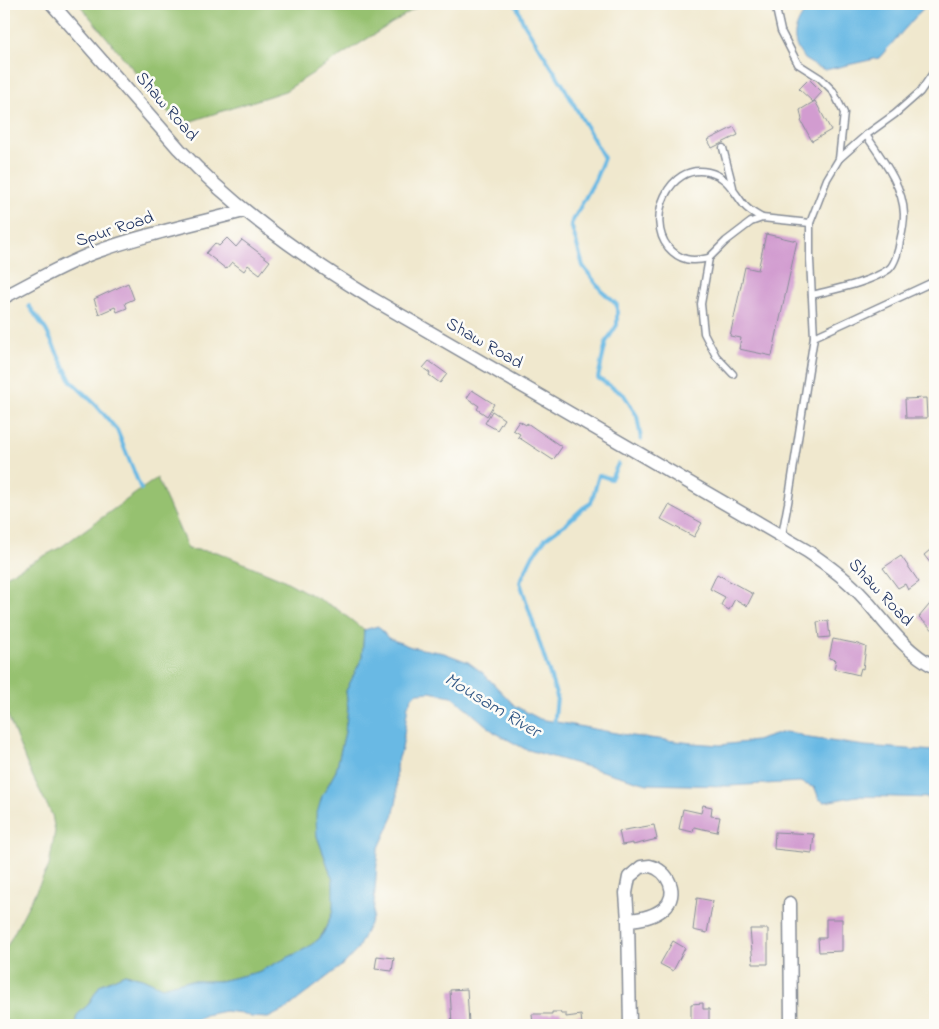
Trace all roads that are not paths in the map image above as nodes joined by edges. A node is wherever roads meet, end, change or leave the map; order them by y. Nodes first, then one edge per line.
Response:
1 (52, 4) edge
2 (777, 5) edge
3 (935, 70) edge
4 (866, 135) junction
5 (723, 148) dead end
6 (839, 159) junction
7 (733, 187) junction
8 (244, 211) junction
9 (762, 218) junction
10 (810, 223) junction
11 (709, 258) junction
12 (935, 281) edge
13 (812, 295) junction
14 (4, 297) edge
15 (814, 337) junction
16 (733, 374) dead end
17 (782, 535) junction
18 (935, 667) edge
19 (790, 903) dead end
20 (628, 920) junction
21 (630, 1025) edge
22 (791, 1025) edge

1 - 8 street, Shaw Road
2 - 6 lane
3 - 4 lane
4 - 6 lane
4 - 13 lane
5 - 7 lane
6 - 10 lane
7 - 9 lane
7 - 11 lane
8 - 14 street, Spur Road
8 - 17 street, Shaw Road
9 - 10 lane
9 - 11 lane
10 - 13 lane
11 - 16 lane
12 - 15 lane
13 - 15 lane
15 - 17 lane
17 - 18 street, Shaw Road
19 - 22 street
20 - 20 street
20 - 21 street

